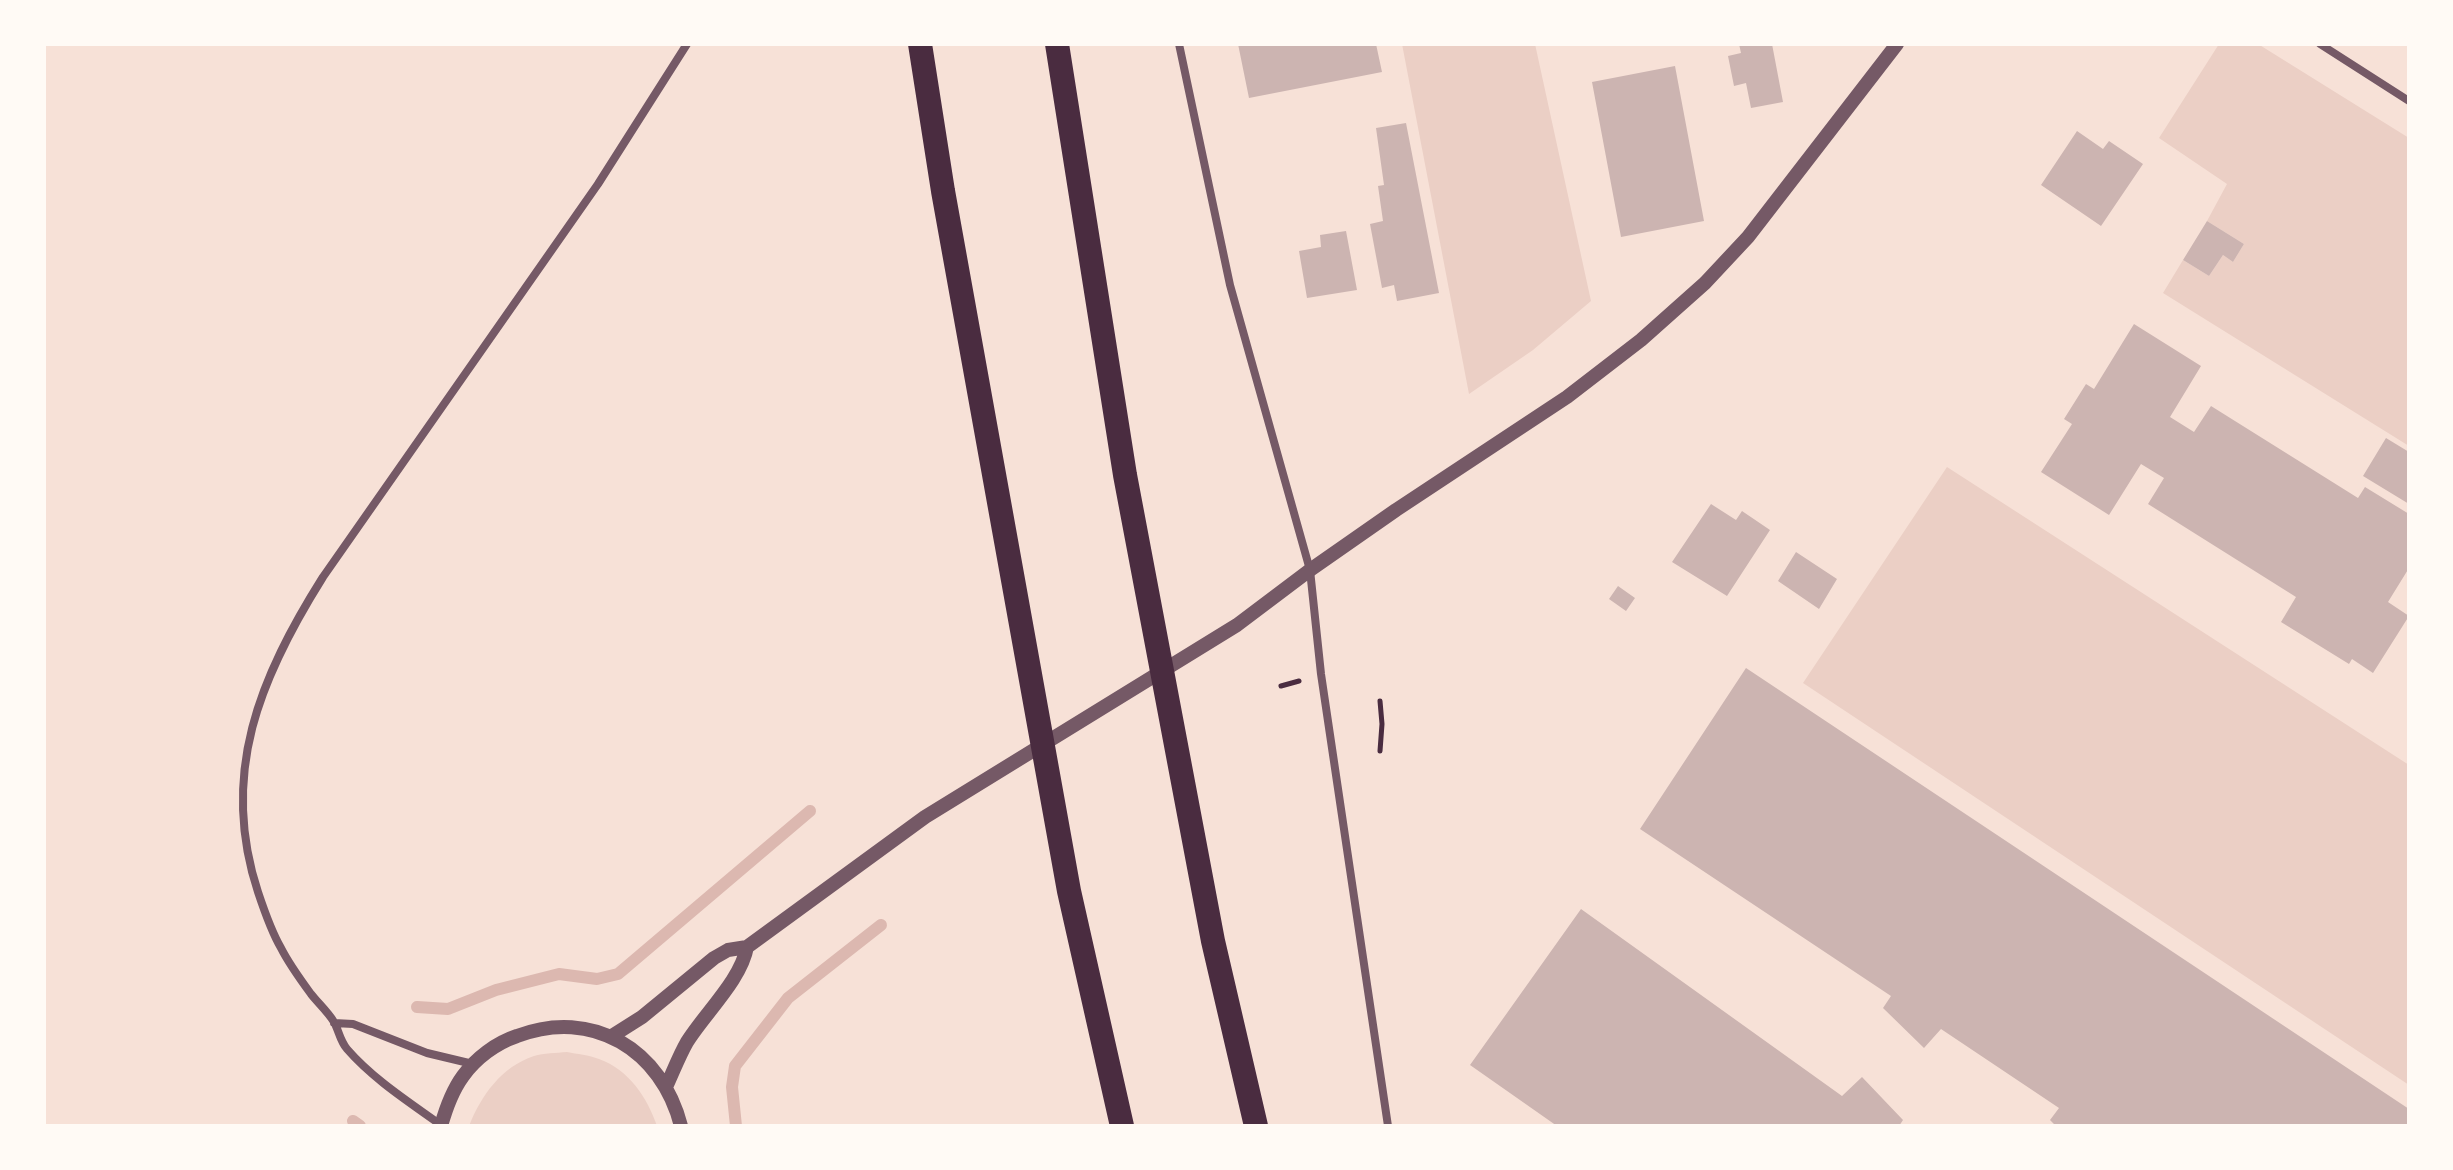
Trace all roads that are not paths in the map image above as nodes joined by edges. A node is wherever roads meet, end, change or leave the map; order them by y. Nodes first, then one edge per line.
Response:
1 (687, 44) edge
2 (920, 44) edge
3 (1057, 44) edge
4 (1179, 44) edge
5 (1897, 44) edge
6 (2320, 44) edge
7 (2409, 101) edge
8 (1310, 570) junction
9 (747, 947) junction
10 (334, 1023) junction
11 (612, 1036) junction
12 (473, 1064) junction
13 (666, 1087) junction
14 (441, 1126) edge
15 (681, 1126) edge
16 (1122, 1126) edge
17 (1256, 1126) edge
18 (1388, 1126) edge

1 - 10 street
2 - 16 highway
3 - 17 highway
4 - 8 street
5 - 8 street
6 - 7 street
8 - 9 street
8 - 18 street
9 - 11 street
9 - 13 street
10 - 12 street
10 - 14 street
11 - 12 street
11 - 13 street
12 - 14 street
13 - 15 street

